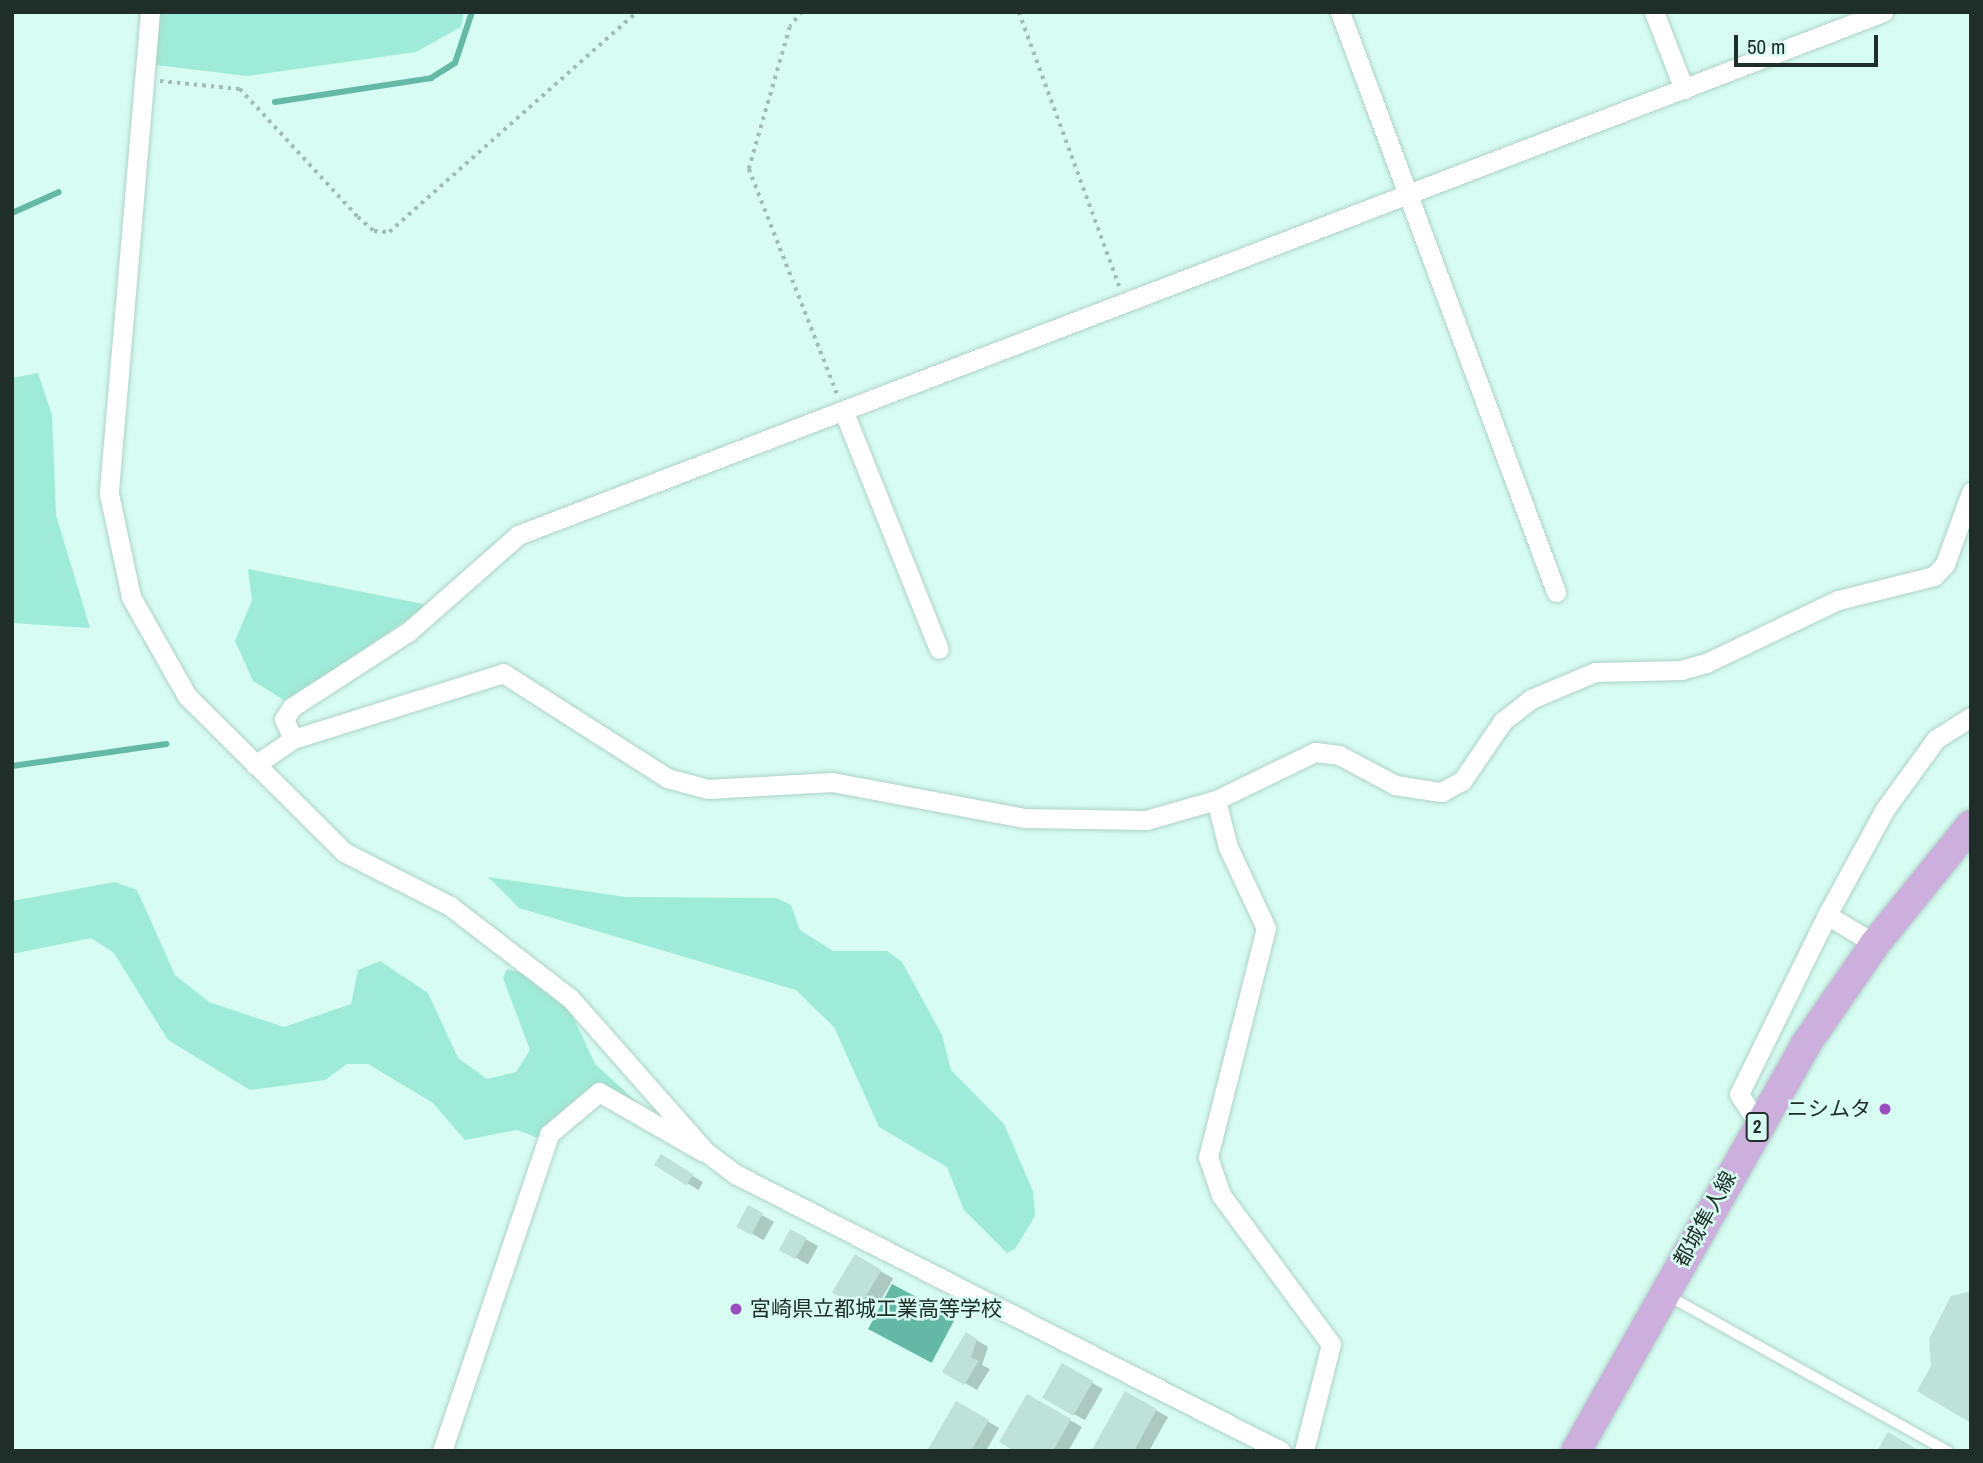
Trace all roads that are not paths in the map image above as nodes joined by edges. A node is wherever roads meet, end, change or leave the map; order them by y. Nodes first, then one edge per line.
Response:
1 (150, 12) edge
2 (1340, 12) edge
3 (1654, 12) edge
4 (1883, 12) edge
5 (1684, 89) junction
6 (1405, 196) junction
7 (844, 412) junction
8 (1971, 492) edge
9 (1556, 592) dead end
10 (939, 649) dead end
11 (1971, 717) edge
12 (293, 739) junction
13 (255, 765) junction
14 (1216, 800) junction
15 (1971, 825) edge
16 (1827, 915) junction
17 (1875, 944) junction
18 (1759, 1124) junction
19 (706, 1152) junction
20 (1663, 1293) junction
21 (442, 1451) edge
22 (1281, 1451) edge
23 (1304, 1451) edge
24 (1576, 1451) edge
25 (1947, 1451) edge

1 - 13 street
2 - 6 street
3 - 5 street
4 - 5 street
5 - 6 street
6 - 7 street
6 - 9 street
7 - 10 street
7 - 12 street
8 - 14 street
11 - 16 street
12 - 13 street
12 - 14 street
13 - 19 street
14 - 23 street
15 - 17 main road, 都城隼人線 / 2
16 - 17 street
16 - 18 street
17 - 18 main road, 都城隼人線 / 2
18 - 20 main road, 都城隼人線 / 2
19 - 21 street
19 - 22 street
20 - 24 main road, 都城隼人線 / 2
20 - 25 lane

